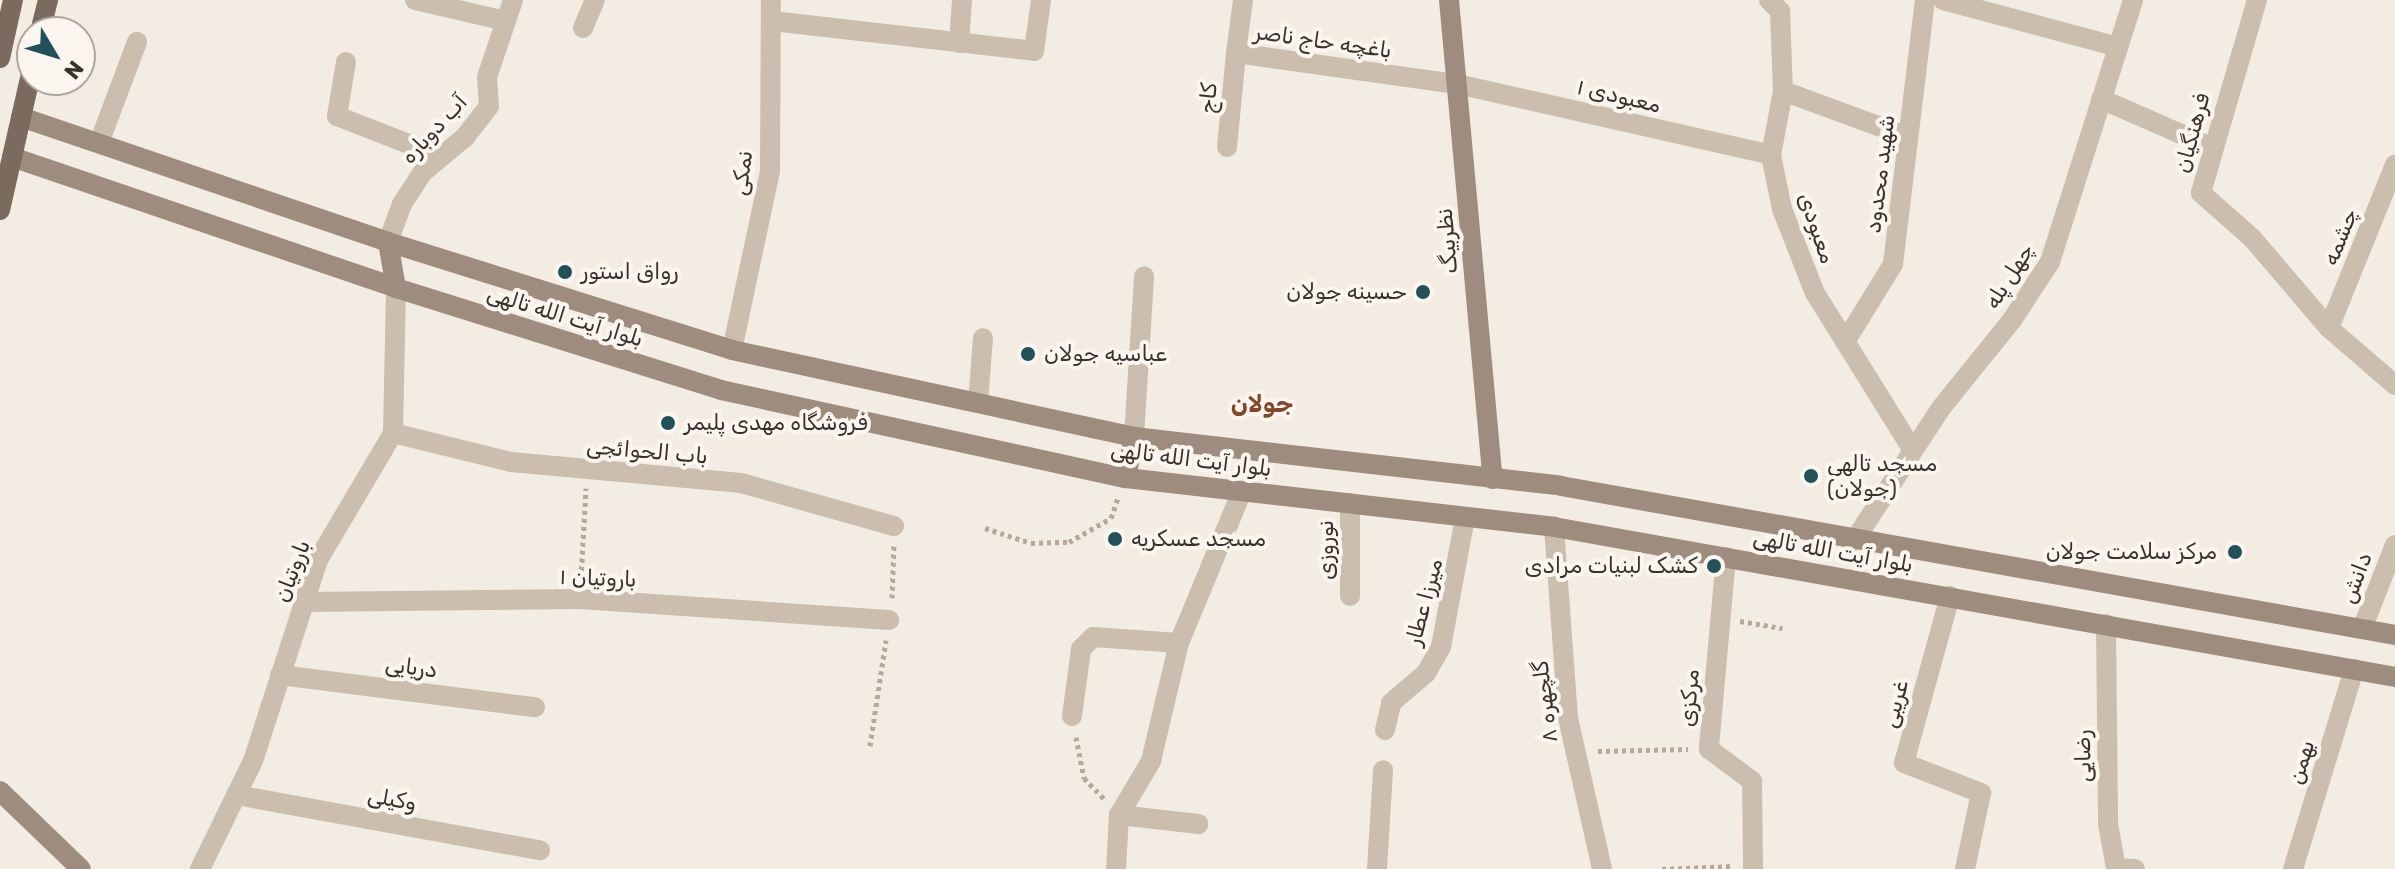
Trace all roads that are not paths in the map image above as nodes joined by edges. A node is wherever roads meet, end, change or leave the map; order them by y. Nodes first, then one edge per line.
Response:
1 (13, 0) edge
2 (415, 0) edge
3 (513, 0) edge
4 (595, 0) edge
5 (771, 0) edge
6 (962, 0) edge
7 (1041, 0) edge
8 (1243, 0) edge
9 (1449, 0) edge
10 (1769, 0) edge
11 (1925, 0) edge
12 (1943, 0) edge
13 (2133, 0) edge
14 (2257, 0) edge
15 (505, 21) junction
16 (772, 21) junction
17 (583, 28) dead end
18 (137, 42) dead end
19 (959, 43) junction
20 (2118, 47) junction
21 (1236, 53) junction
22 (0, 58) edge
23 (346, 62) dead end
24 (1457, 84) junction
25 (1783, 91) junction
26 (26, 96) edge
27 (2101, 99) junction
28 (21, 117) junction
29 (1908, 137) junction
30 (99, 143) junction
31 (1227, 147) dead end
32 (2211, 147) junction
33 (437, 155) junction
34 (1771, 155) junction
35 (12, 157) junction
36 (2395, 165) edge
37 (0, 210) edge
38 (388, 242) junction
39 (1144, 276) dead end
40 (396, 288) junction
41 (2329, 328) junction
42 (983, 338) dead end
43 (1845, 342) junction
44 (732, 350) junction
45 (2395, 385) edge
46 (978, 403) junction
47 (393, 433) junction
48 (1134, 437) junction
49 (1912, 449) junction
50 (1126, 478) junction
51 (1493, 479) junction
52 (1242, 491) junction
53 (1350, 503) junction
54 (1465, 517) junction
55 (894, 526) dead end
56 (1554, 527) junction
57 (1854, 541) junction
58 (2395, 545) edge
59 (1726, 557) junction
60 (1846, 577) junction
61 (1350, 596) dead end
62 (1950, 596) junction
63 (304, 602) junction
64 (889, 620) dead end
65 (2106, 624) junction
66 (2362, 629) junction
67 (2395, 635) edge
68 (1179, 643) junction
69 (2354, 669) junction
70 (280, 675) junction
71 (2395, 677) edge
72 (535, 707) dead end
73 (1072, 716) road end
74 (1385, 730) dead end
75 (1383, 770) dead end
76 (0, 791) edge
77 (236, 795) junction
78 (8, 808) edge
79 (1119, 815) junction
80 (1198, 824) dead end
81 (540, 850) dead end
82 (1753, 867) edge
83 (81, 869) edge
84 (200, 869) edge
85 (1116, 869) edge
86 (1377, 869) edge
87 (1602, 869) edge
88 (1965, 869) edge
89 (2115, 869) edge
90 (2135, 869) edge
91 (2293, 869) edge

1 - 22 main road
2 - 15 street
3 - 15 street, آب دوباره
4 - 17 street
5 - 16 street, نمکی
6 - 19 street
7 - 19 street
8 - 21 street, باغچه حاج ناصر
9 - 24 main road, نظربیگ
10 - 25 street, معبودی
11 - 29 street, شهید محدود
12 - 20 street
13 - 20 street, چهل پله
14 - 32 street, فرهنگیان
15 - 33 street, آب دوباره
16 - 19 street
16 - 44 street, نمکی
18 - 30 street
20 - 27 street, چهل پله
21 - 24 street, باغچه حاج ناصر
21 - 31 street, کاج
23 - 33 street
24 - 34 street, معبودی ۱
24 - 51 main road, نظربیگ
25 - 29 street
25 - 34 street, معبودی
26 - 28 main road
27 - 32 street
27 - 49 street, چهل پله
28 - 30 main road, بلوار آیت الله تالهی
28 - 35 main road
29 - 43 street, شهید محدود
30 - 38 main road, بلوار آیت الله تالهی
32 - 41 street, فرهنگیان
33 - 38 street, آب دوباره
34 - 43 street, معبودی
35 - 37 main road
35 - 40 main road, بلوار آیت الله تالهی
36 - 41 street, چشمه
38 - 40 main road
38 - 44 main road, بلوار آیت الله تالهی
39 - 48 street
40 - 47 street, باروتیان
40 - 50 main road, بلوار آیت الله تالهی
41 - 45 street
42 - 46 street
43 - 49 street, معبودی
44 - 46 main road, بلوار آیت الله تالهی
46 - 48 main road, بلوار آیت الله تالهی
47 - 55 street, باب الحوائجی
47 - 63 street, باروتیان
48 - 50 main road
48 - 51 main road, بلوار آیت الله تالهی
49 - 57 street, چهل پله
50 - 52 main road, بلوار آیت الله تالهی
51 - 57 main road, بلوار آیت الله تالهی
52 - 53 main road, بلوار آیت الله تالهی
52 - 68 street
53 - 54 main road, بلوار آیت الله تالهی
53 - 61 street, نوروزی
54 - 56 main road, بلوار آیت الله تالهی
54 - 74 street, میرزا عطار
56 - 59 main road, بلوار آیت الله تالهی
56 - 87 street, گلچهره ۸
57 - 60 main road
57 - 66 main road, بلوار آیت الله تالهی
58 - 66 street, دانش
59 - 60 main road, بلوار آیت الله تالهی
59 - 82 street, مرکزی
60 - 62 main road, بلوار آیت الله تالهی
62 - 65 main road, بلوار آیت الله تالهی
62 - 88 street, غریبی
63 - 64 street, ۱ باروتیان
63 - 70 street, باروتیان
65 - 69 main road, بلوار آیت الله تالهی
65 - 89 street, رضایی
66 - 67 main road, بلوار آیت الله تالهی
68 - 73 street
68 - 79 street
69 - 71 main road, بلوار آیت الله تالهی
69 - 91 street, بهمن
70 - 72 street, دریایی
70 - 77 street, باروتیان
75 - 86 street
76 - 78 main road
77 - 81 street, وکیلی
77 - 84 street, باروتیان
78 - 83 main road
79 - 80 street
79 - 85 street
89 - 90 street, رضایی

